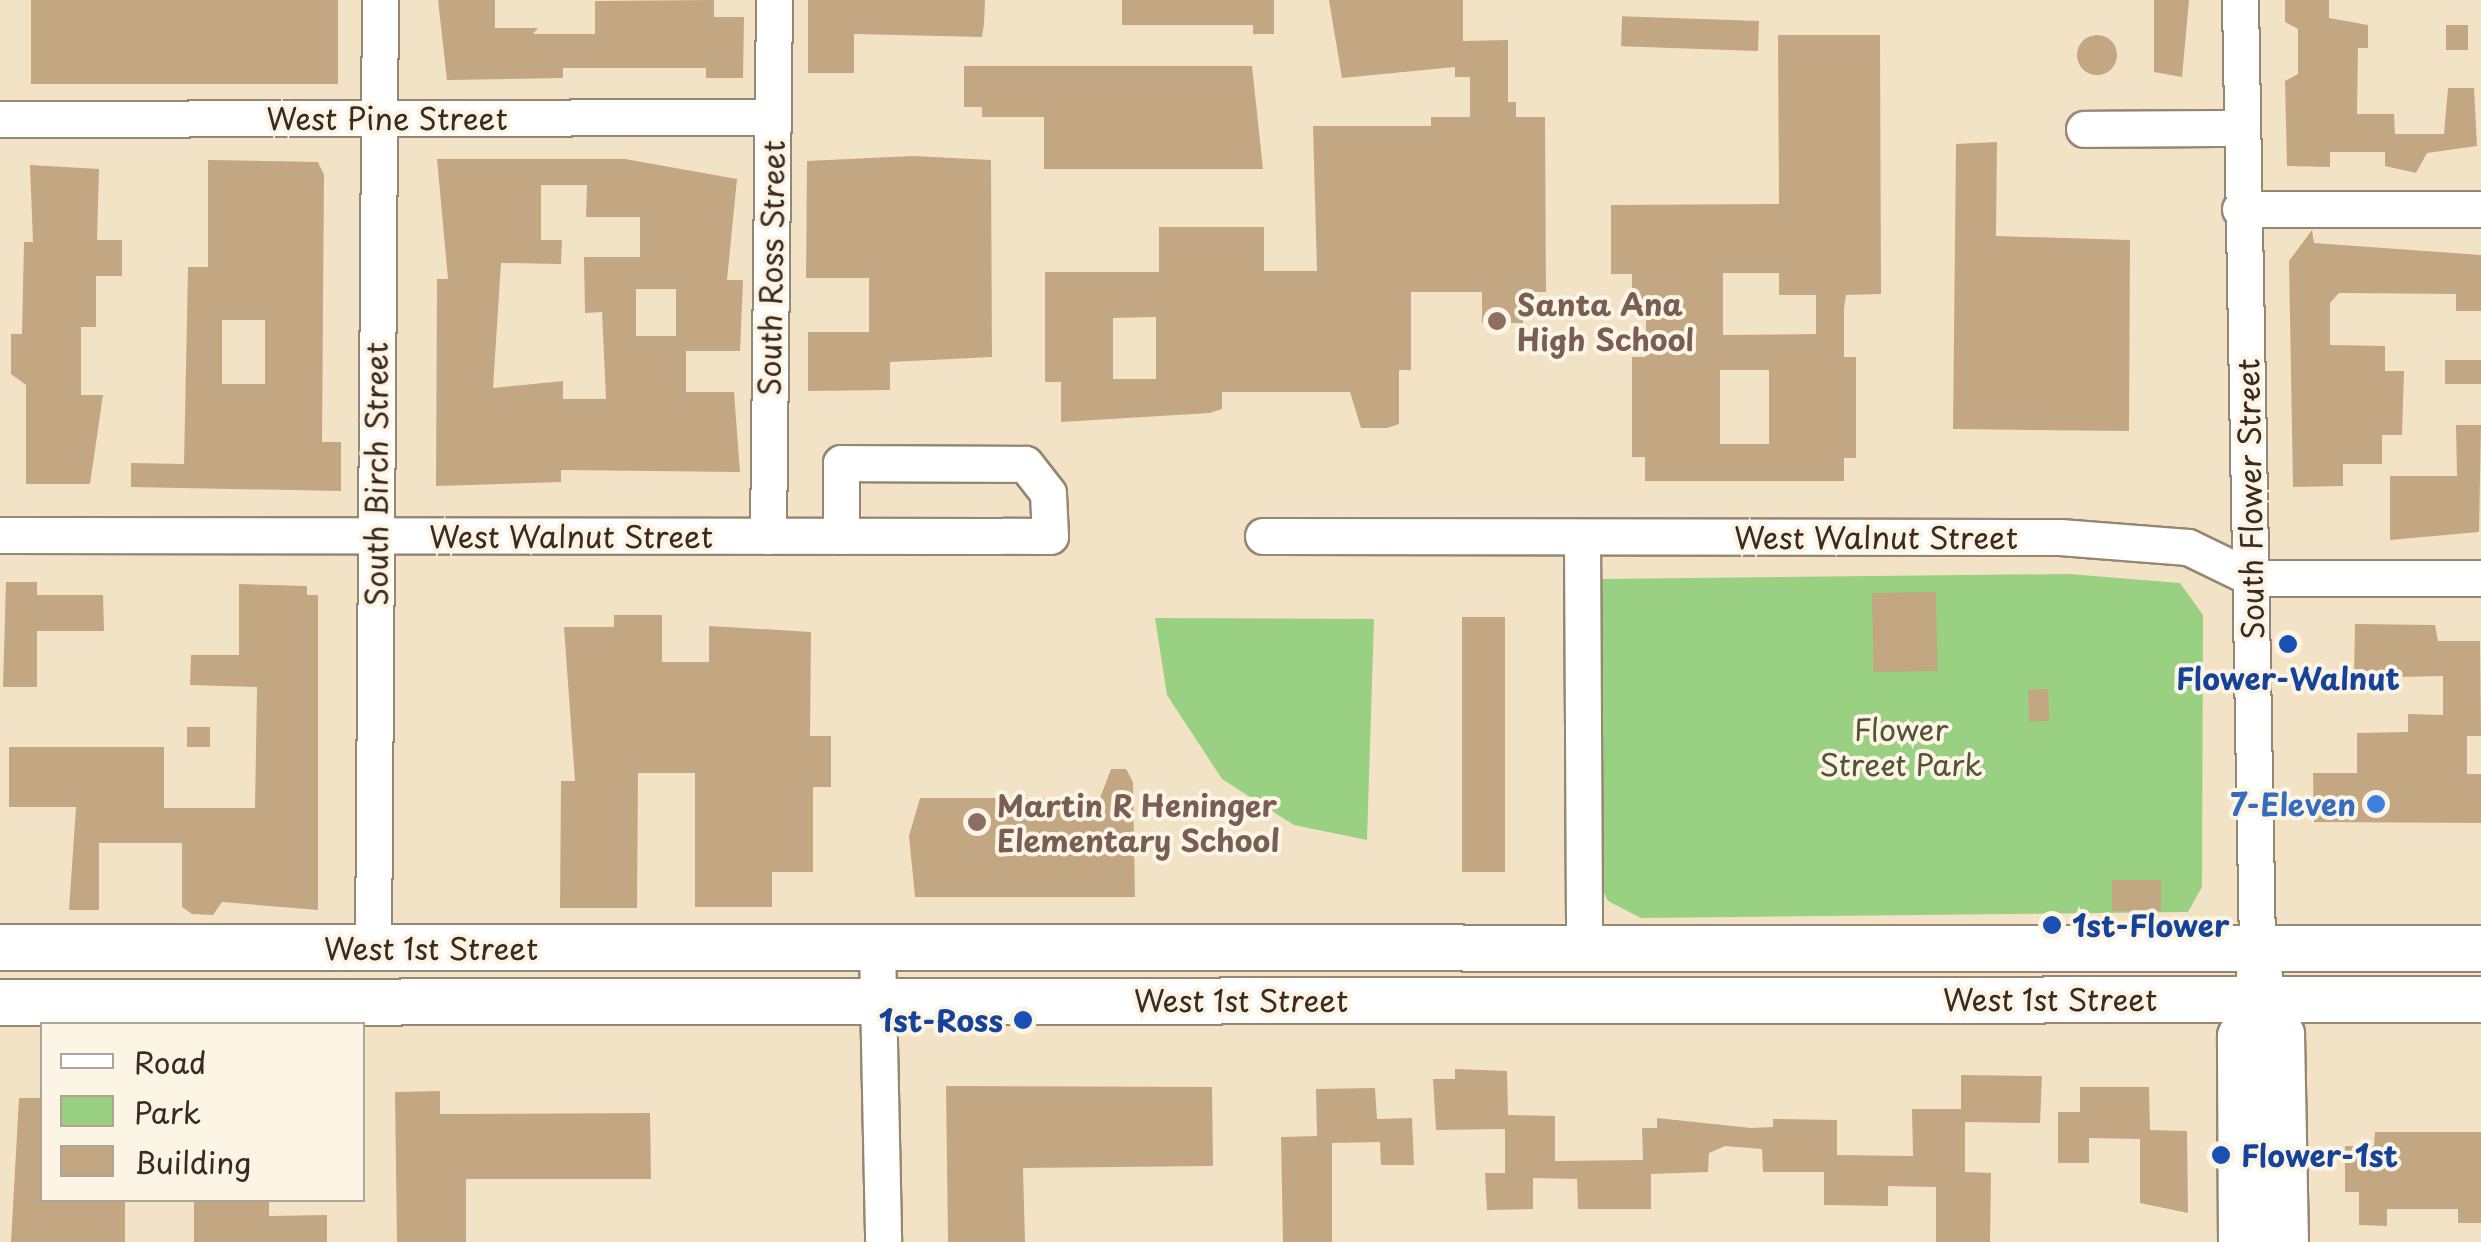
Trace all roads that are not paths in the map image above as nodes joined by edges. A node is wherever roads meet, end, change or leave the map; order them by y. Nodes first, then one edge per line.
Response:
1 (380, 0) edge
2 (774, 0) edge
3 (2240, 0) edge
4 (774, 116) junction
5 (0, 118) edge
6 (379, 118) junction
7 (2238, 128) junction
8 (2084, 129) dead end
9 (2240, 209) junction
10 (2481, 209) edge
11 (0, 536) edge
12 (376, 536) junction
13 (768, 536) junction
14 (841, 536) junction
15 (1264, 536) dead end
16 (1582, 537) junction
17 (2252, 578) junction
18 (2481, 578) edge
19 (1584, 946) junction
20 (0, 948) edge
21 (373, 948) junction
22 (878, 948) junction
23 (2257, 948) junction
24 (2481, 948) edge
25 (2260, 998) junction
26 (880, 999) junction
27 (2481, 999) edge
28 (0, 1002) edge
29 (884, 1242) edge
30 (2241, 1242) edge
31 (2284, 1242) edge

1 - 6 street, South Birch Street
2 - 4 street, South Ross Street
3 - 7 street, South Flower Street
4 - 6 street, West Pine Street
4 - 13 street, South Ross Street
5 - 6 street, West Pine Street
6 - 12 street, South Birch Street
7 - 8 street
7 - 9 street, South Flower Street
9 - 10 street
9 - 17 street, South Flower Street
11 - 12 street, West Walnut Street
12 - 13 street, West Walnut Street
12 - 21 street, South Birch Street
13 - 14 street, West Walnut Street
14 - 14 street, West Walnut Street
15 - 16 street, West Walnut Street
16 - 17 street, West Walnut Street
16 - 19 street
17 - 18 street, West Walnut Street
17 - 23 street, South Flower Street
19 - 22 main road, West 1st Street
19 - 23 main road, West 1st Street
20 - 21 main road, West 1st Street
21 - 22 main road, West 1st Street
22 - 26 street
23 - 24 main road, West 1st Street
23 - 25 main road, South Flower Street
25 - 26 main road, West 1st Street
25 - 27 main road, West 1st Street
25 - 30 main road
25 - 31 main road
26 - 28 main road, West 1st Street
26 - 29 street

